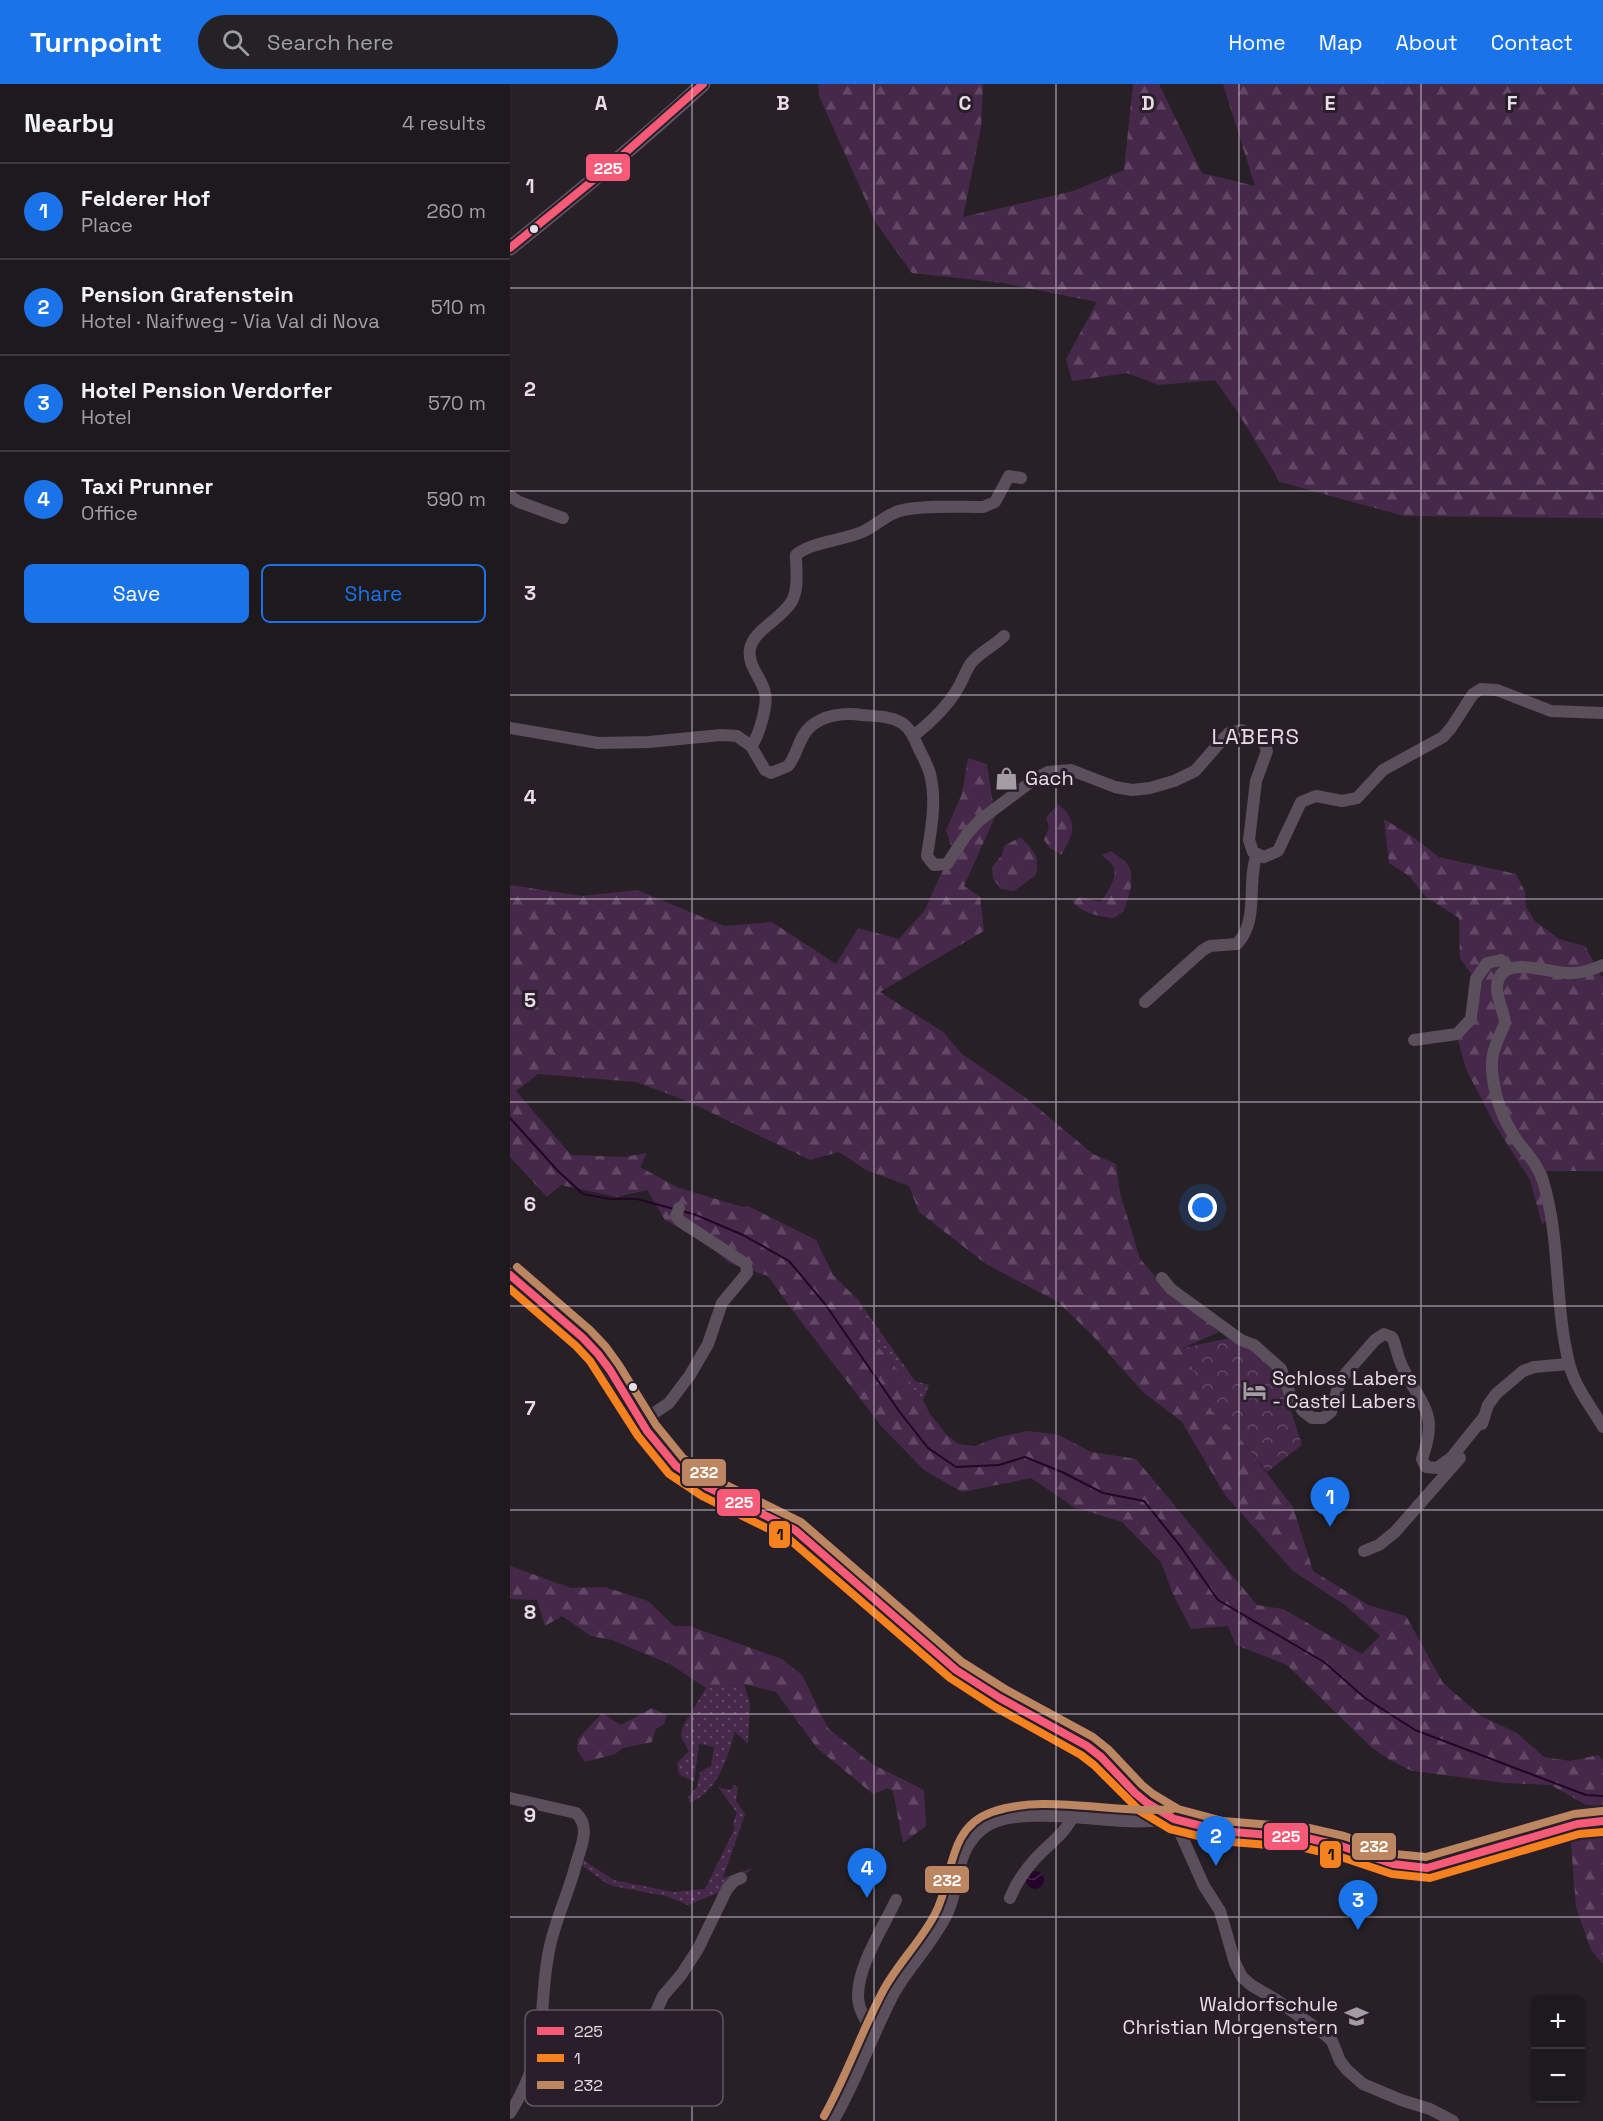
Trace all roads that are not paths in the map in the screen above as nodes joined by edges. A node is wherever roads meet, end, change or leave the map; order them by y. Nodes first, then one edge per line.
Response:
1 (703, 84) edge
2 (510, 248) edge
3 (1021, 478) dead end
4 (510, 496) edge
5 (564, 518) dead end
6 (1004, 636) dead end
7 (1603, 713) edge
8 (510, 728) edge
9 (913, 736) junction
10 (751, 746) junction
11 (1257, 854) junction
12 (1603, 965) edge
13 (1509, 968) junction
14 (1145, 1002) dead end
15 (1414, 1040) dead end
16 (678, 1211) dead end
17 (510, 1275) edge
18 (1162, 1278) dead end
19 (1569, 1364) junction
20 (1484, 1417) junction
21 (641, 1422) junction
22 (1603, 1427) edge
23 (1364, 1551) dead end
24 (1124, 1782) junction
25 (510, 1798) edge
26 (1147, 1803) junction
27 (1113, 1816) junction
28 (1073, 1817) junction
29 (1138, 1820) junction
30 (1174, 1820) junction
31 (1603, 1821) edge
32 (741, 1878) dead end
33 (1010, 1898) dead end
34 (897, 1900) dead end
35 (542, 2010) edge
36 (657, 2010) edge
37 (874, 2036) junction
38 (525, 2086) edge
39 (525, 2093) edge
40 (522, 2094) junction
41 (510, 2113) edge
42 (833, 2121) edge
43 (1453, 2121) edge

1 - 2 main road
3 - 10 street
4 - 5 street
6 - 9 street
7 - 11 street
8 - 10 street
9 - 10 street
9 - 11 street
11 - 14 street
12 - 13 street
13 - 15 street
13 - 19 street
16 - 21 street
17 - 21 main road
18 - 20 street
19 - 20 street
19 - 22 street
20 - 23 street
21 - 24 main road
24 - 26 main road
24 - 27 street
25 - 35 street
26 - 27 street
26 - 29 street
26 - 30 main road
27 - 28 street
27 - 29 street
28 - 33 street
28 - 37 street
29 - 30 street
30 - 31 main road
30 - 43 street
32 - 36 street
34 - 37 street
37 - 42 street
38 - 40 street
39 - 40 street
40 - 41 street

